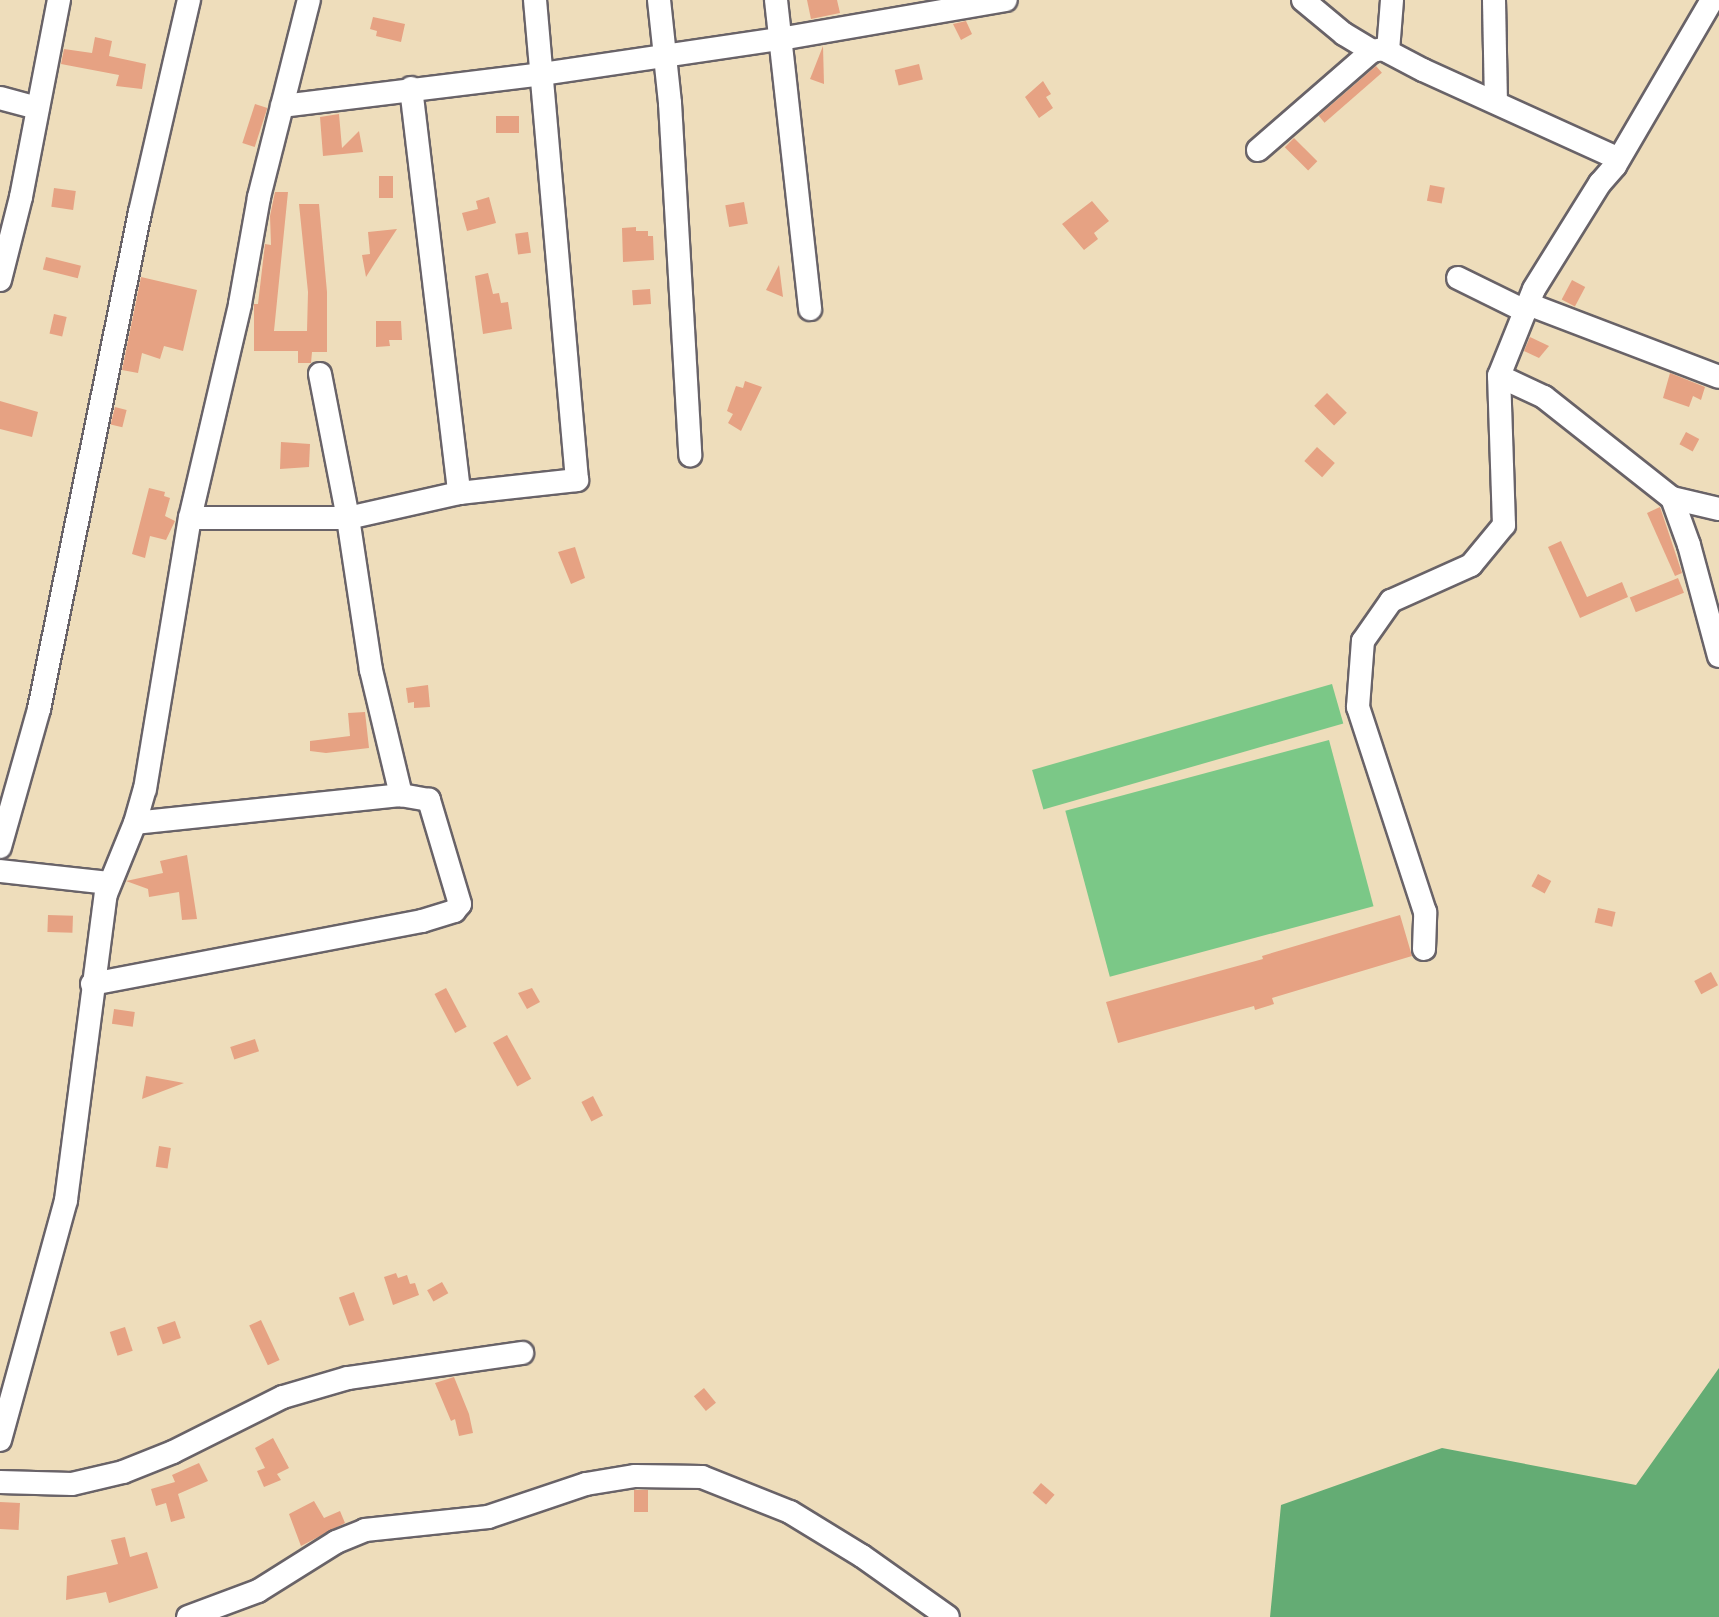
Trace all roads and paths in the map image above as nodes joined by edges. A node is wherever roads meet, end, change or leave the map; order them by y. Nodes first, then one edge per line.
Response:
1 (59, 0) edge
2 (189, 0) edge
3 (309, 0) edge
4 (535, 0) edge
5 (659, 0) edge
6 (776, 0) edge
7 (1006, 0) edge
8 (1303, 0) edge
9 (1392, 0) edge
10 (1494, 0) edge
11 (1712, 0) edge
12 (908, 7) edge
13 (780, 39) junction
14 (1380, 51) junction
15 (664, 54) junction
16 (542, 74) junction
17 (411, 88) junction
18 (0, 98) edge
19 (1496, 100) junction
20 (282, 106) junction
21 (38, 108) junction
22 (1258, 150) dead end
23 (1617, 158) junction
24 (1, 273) edge
25 (1458, 278) dead end
26 (1526, 308) junction
27 (810, 309) dead end
28 (320, 374) dead end
29 (1499, 376) junction
30 (1719, 377) edge
31 (690, 455) dead end
32 (459, 493) junction
33 (1672, 498) junction
34 (1719, 509) edge
35 (190, 518) junction
36 (348, 518) junction
37 (1719, 656) edge
38 (401, 795) junction
39 (135, 823) junction
40 (0, 847) edge
41 (0, 871) edge
42 (109, 883) junction
43 (1424, 949) dead end
44 (92, 984) junction
45 (522, 1353) dead end
46 (0, 1440) edge
47 (0, 1482) edge
48 (188, 1617) edge
49 (948, 1617) edge

1 - 21 street
2 - 40 street
3 - 20 street
4 - 16 street
5 - 15 street
6 - 13 street
7 - 12 street
8 - 14 street
9 - 14 street
10 - 19 street
11 - 23 street
12 - 13 street
13 - 15 street
13 - 27 street
14 - 19 street
14 - 22 street
15 - 16 street
15 - 31 street
16 - 17 street
16 - 32 street
17 - 20 street
17 - 32 street
18 - 21 street
19 - 23 street
20 - 35 street
21 - 24 street
23 - 26 street
25 - 26 street
26 - 29 street
26 - 30 street
28 - 36 street
29 - 33 street
29 - 43 street
32 - 36 street
33 - 34 street
33 - 37 street
35 - 36 street
35 - 39 street
36 - 38 street
38 - 39 street
38 - 44 street
39 - 42 street
41 - 42 street
42 - 44 street
44 - 46 street
45 - 47 street
48 - 49 street

